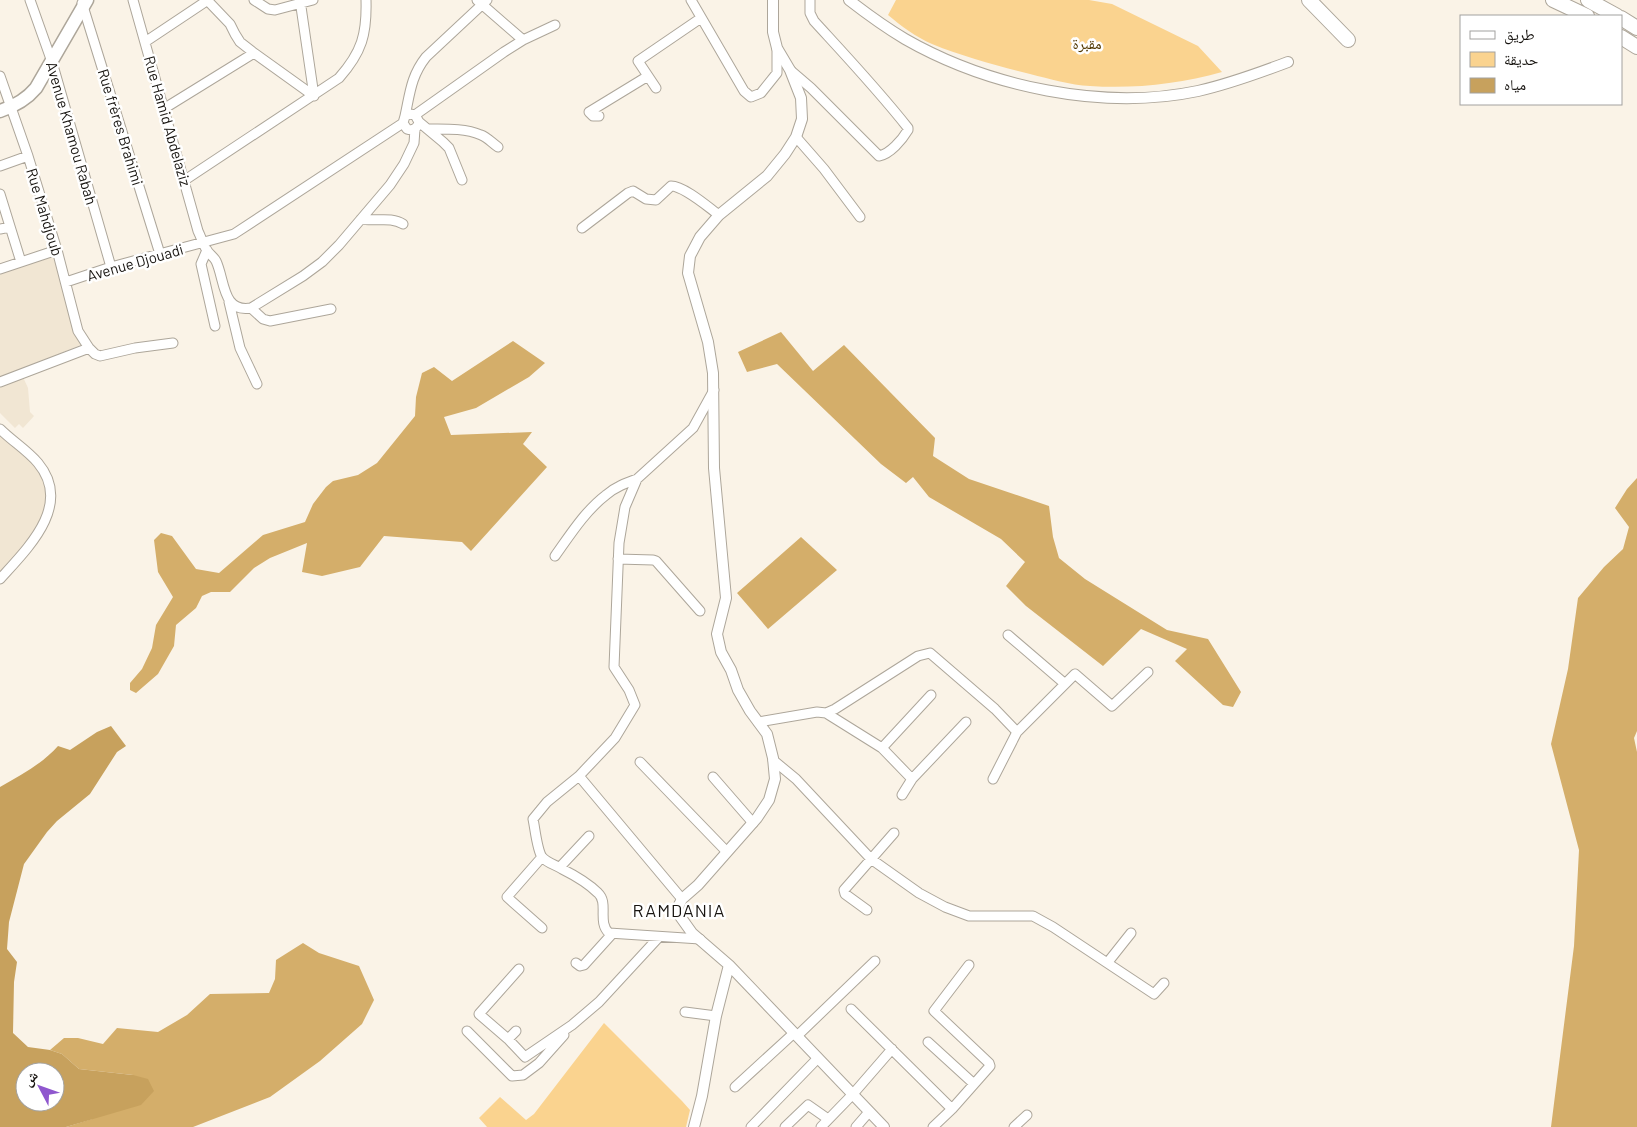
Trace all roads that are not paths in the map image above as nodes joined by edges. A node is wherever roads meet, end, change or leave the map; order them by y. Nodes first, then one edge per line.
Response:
1 (30, 0) edge
2 (133, 0) edge
3 (208, 0) edge
4 (254, 0) edge
5 (314, 0) edge
6 (366, 0) edge
7 (691, 0) edge
8 (773, 0) edge
9 (810, 0) edge
10 (849, 0) edge
11 (1309, 0) edge
12 (1553, 0) edge
13 (1588, 0) edge
14 (84, 2) edge
15 (300, 2) edge
16 (482, 2) edge
17 (1585, 15) edge
18 (1615, 15) edge
19 (701, 18) junction
20 (1622, 19) edge
21 (555, 25) dead end
22 (1637, 28) edge
23 (1622, 37) edge
24 (524, 40) junction
25 (1348, 40) dead end
26 (145, 42) junction
27 (1637, 46) edge
28 (777, 48) junction
29 (254, 53) junction
30 (52, 62) junction
31 (1288, 62) dead end
32 (790, 70) junction
33 (0, 76) edge
34 (648, 76) junction
35 (656, 88) dead end
36 (314, 96) junction
37 (165, 108) junction
38 (6, 109) edge
39 (599, 116) dead end
40 (411, 121) junction
41 (428, 129) junction
42 (796, 137) junction
43 (498, 147) dead end
44 (28, 156) junction
45 (0, 166) edge
46 (185, 180) junction
47 (462, 180) dead end
48 (0, 194) edge
49 (719, 214) junction
50 (860, 217) dead end
51 (361, 219) junction
52 (403, 224) dead end
53 (10, 226) junction
54 (582, 228) dead end
55 (0, 229) edge
56 (205, 246) junction
57 (57, 250) junction
58 (160, 254) junction
59 (21, 262) junction
60 (112, 267) junction
61 (0, 269) edge
62 (66, 282) junction
63 (229, 302) junction
64 (252, 308) junction
65 (331, 309) dead end
66 (215, 326) dead end
67 (173, 343) dead end
68 (89, 348) junction
69 (0, 382) edge
70 (257, 384) dead end
71 (714, 390) junction
72 (0, 429) edge
73 (638, 479) junction
74 (555, 556) dead end
75 (618, 560) junction
76 (0, 579) edge
77 (700, 611) dead end
78 (1008, 635) dead end
79 (1148, 672) dead end
80 (1064, 683) junction
81 (931, 696) dead end
82 (826, 713) junction
83 (758, 722) junction
84 (966, 722) dead end
85 (1017, 732) junction
86 (882, 748) junction
87 (773, 760) junction
88 (640, 762) dead end
89 (579, 776) junction
90 (713, 777) dead end
91 (912, 779) junction
92 (993, 779) dead end
93 (902, 795) dead end
94 (753, 823) junction
95 (894, 833) dead end
96 (589, 836) dead end
97 (727, 852) junction
98 (542, 857) junction
99 (871, 859) junction
100 (560, 867) junction
101 (682, 899) junction
102 (867, 910) dead end
103 (542, 928) dead end
104 (1131, 933) dead end
105 (612, 934) junction
106 (659, 937) junction
107 (700, 939) junction
108 (875, 961) dead end
109 (576, 962) dead end
110 (1108, 962) junction
111 (729, 965) junction
112 (969, 965) dead end
113 (519, 969) dead end
114 (1164, 983) dead end
115 (851, 1009) dead end
116 (685, 1012) dead end
117 (716, 1016) junction
118 (572, 1025) junction
119 (467, 1031) dead end
120 (516, 1031) dead end
121 (795, 1034) junction
122 (508, 1040) junction
123 (928, 1042) dead end
124 (892, 1049) junction
125 (818, 1058) junction
126 (974, 1084) junction
127 (735, 1087) dead end
128 (853, 1094) junction
129 (952, 1109) junction
130 (869, 1112) junction
131 (1027, 1115) dead end
132 (828, 1119) junction
133 (694, 1127) edge
134 (752, 1127) edge
135 (785, 1127) edge
136 (821, 1127) edge
137 (856, 1127) edge
138 (884, 1127) edge
139 (934, 1127) edge
140 (1014, 1127) edge

1 - 30 street, Avenue Khamou Rabah
2 - 26 street, Rue Hamid Abdelaziz
3 - 26 street
3 - 29 street
4 - 15 street
5 - 15 street
6 - 36 street
7 - 19 street
8 - 28 street
9 - 32 street
10 - 31 street
11 - 25 highway
12 - 17 highway
13 - 18 highway
14 - 30 main road
14 - 58 street, Rue frères Brahimi
15 - 36 street
16 - 24 street
16 - 40 street
19 - 28 street
19 - 34 street
20 - 22 highway
21 - 24 street, Avenue Djouadi
23 - 27 highway
24 - 40 street, Avenue Djouadi
26 - 37 street, Rue Hamid Abdelaziz
28 - 32 street
29 - 36 street
29 - 37 street
30 - 38 main road
30 - 60 street, Avenue Khamou Rabah
32 - 42 street
33 - 38 street, Rue Mahdjoub
34 - 35 street
34 - 39 street
36 - 46 street
37 - 46 street, Rue Hamid Abdelaziz
38 - 44 street, Rue Mahdjoub
40 - 41 street
40 - 51 street
40 - 56 street, Avenue Djouadi
41 - 43 street
41 - 47 street
42 - 49 street
42 - 50 street
44 - 45 street
44 - 57 street, Rue Mahdjoub
46 - 56 street, Rue Hamid Abdelaziz
48 - 53 street
49 - 54 street
49 - 71 street
51 - 52 street
51 - 64 street
53 - 55 street
53 - 59 street
56 - 58 street, Avenue Djouadi
56 - 63 street, Rue Hamid Abdelaziz
56 - 66 street
57 - 59 street
57 - 62 street, Rue Mahdjoub
58 - 60 street, Avenue Djouadi
59 - 61 street
60 - 62 street, Avenue Djouadi
62 - 68 street, Rue Mahdjoub
63 - 64 street
63 - 70 street, Rue Hamid Abdelaziz
64 - 65 street
67 - 68 street
68 - 69 street
71 - 73 street
71 - 83 street
72 - 76 street
73 - 74 street
73 - 75 street
75 - 77 street
75 - 89 street
78 - 80 street
79 - 80 street
80 - 85 street
81 - 86 street
82 - 83 street
82 - 85 street
82 - 86 street
83 - 87 street
84 - 91 street
85 - 92 street
86 - 91 street
87 - 94 street
87 - 99 street
88 - 97 street
89 - 98 street
89 - 101 street
90 - 94 street
91 - 93 street
94 - 97 street
95 - 99 street
96 - 100 street
97 - 101 street
98 - 100 street
98 - 103 street
99 - 102 street
99 - 110 street
100 - 105 street
101 - 107 street
104 - 110 street
105 - 106 street
105 - 109 street
106 - 107 street
106 - 118 street
107 - 111 street
108 - 121 street
110 - 114 street
111 - 117 street
111 - 121 street
112 - 126 street
113 - 122 street
115 - 124 street
116 - 117 street
117 - 133 street
118 - 119 street
118 - 122 street
120 - 122 street
121 - 125 street
121 - 127 street
123 - 126 street
124 - 128 street
124 - 129 street
125 - 128 street
125 - 134 street
126 - 129 street
128 - 130 street
128 - 132 street
129 - 139 street
130 - 137 street
130 - 138 street
131 - 140 street
132 - 135 street
132 - 136 street

